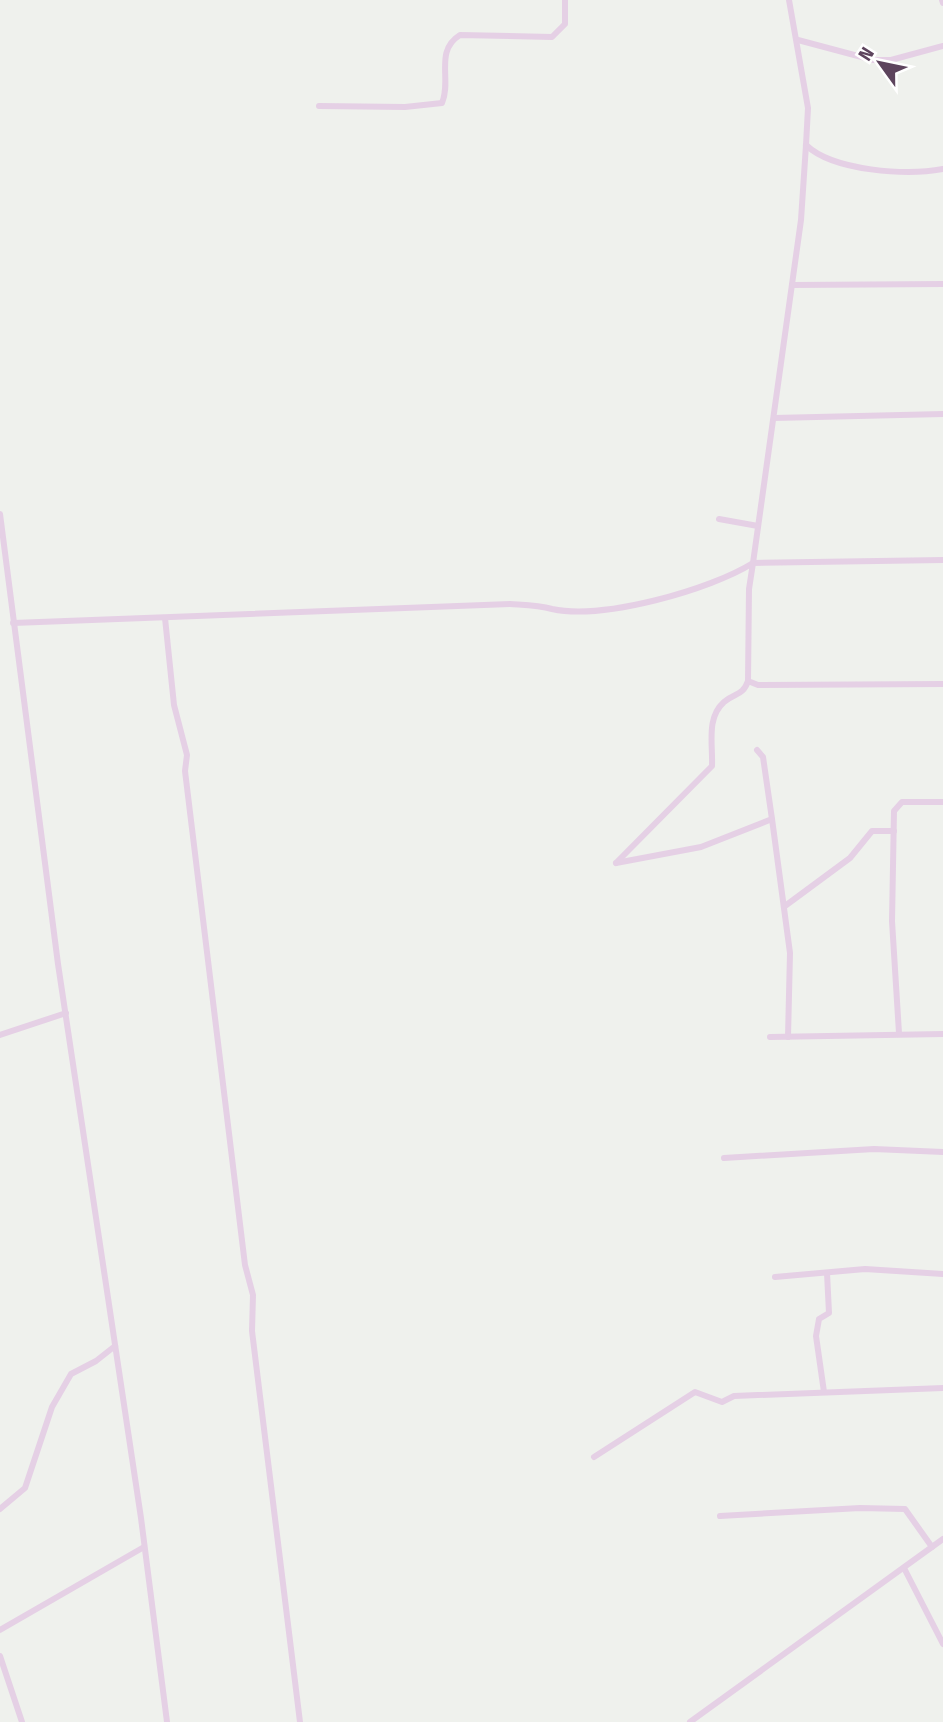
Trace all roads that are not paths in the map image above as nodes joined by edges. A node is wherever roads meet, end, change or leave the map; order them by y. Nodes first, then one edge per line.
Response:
1 (565, 0) edge
2 (789, 0) edge
3 (798, 40) junction
4 (943, 46) edge
5 (319, 107) dead end
6 (806, 145) junction
7 (943, 169) edge
8 (943, 284) edge
9 (792, 285) junction
10 (943, 414) edge
11 (774, 418) junction
12 (0, 514) edge
13 (719, 519) dead end
14 (758, 526) junction
15 (1, 530) edge
16 (943, 560) edge
17 (753, 563) junction
18 (165, 618) junction
19 (13, 623) junction
20 (748, 681) junction
21 (943, 684) edge
22 (757, 750) dead end
23 (943, 802) edge
24 (772, 819) junction
25 (894, 831) junction
26 (785, 906) junction
27 (66, 1013) junction
28 (899, 1033) junction
29 (943, 1034) edge
30 (0, 1035) edge
31 (788, 1037) junction
32 (770, 1038) dead end
33 (943, 1152) edge
34 (724, 1158) dead end
35 (827, 1273) junction
36 (943, 1274) edge
37 (775, 1277) dead end
38 (115, 1346) junction
39 (943, 1388) edge
40 (824, 1392) junction
41 (594, 1457) dead end
42 (0, 1509) edge
43 (720, 1516) dead end
44 (943, 1539) edge
45 (145, 1547) junction
46 (932, 1547) junction
47 (904, 1568) junction
48 (0, 1630) edge
49 (943, 1644) edge
50 (0, 1656) edge
51 (22, 1722) edge
52 (167, 1722) edge
53 (300, 1722) edge
54 (690, 1722) edge

1 - 5 street
2 - 3 street
3 - 4 street
3 - 6 street
6 - 7 street
6 - 9 street
8 - 9 street
9 - 11 street
10 - 11 street
11 - 14 street
12 - 15 street
13 - 14 street
14 - 17 street
15 - 19 street
16 - 17 street
17 - 18 street
17 - 20 street
18 - 19 street
18 - 53 street
19 - 27 street
20 - 21 street
20 - 24 street
22 - 24 street
23 - 25 street
24 - 26 street
25 - 26 street
25 - 28 street
26 - 31 street
27 - 30 street
27 - 38 street
28 - 29 street
28 - 31 street
31 - 32 street
33 - 34 street
35 - 36 street
35 - 37 street
35 - 40 street
38 - 42 street
38 - 45 street
39 - 40 street
40 - 41 street
43 - 46 street
44 - 46 street
45 - 48 street
45 - 52 street
46 - 47 street
47 - 49 street
47 - 54 street
50 - 51 street

